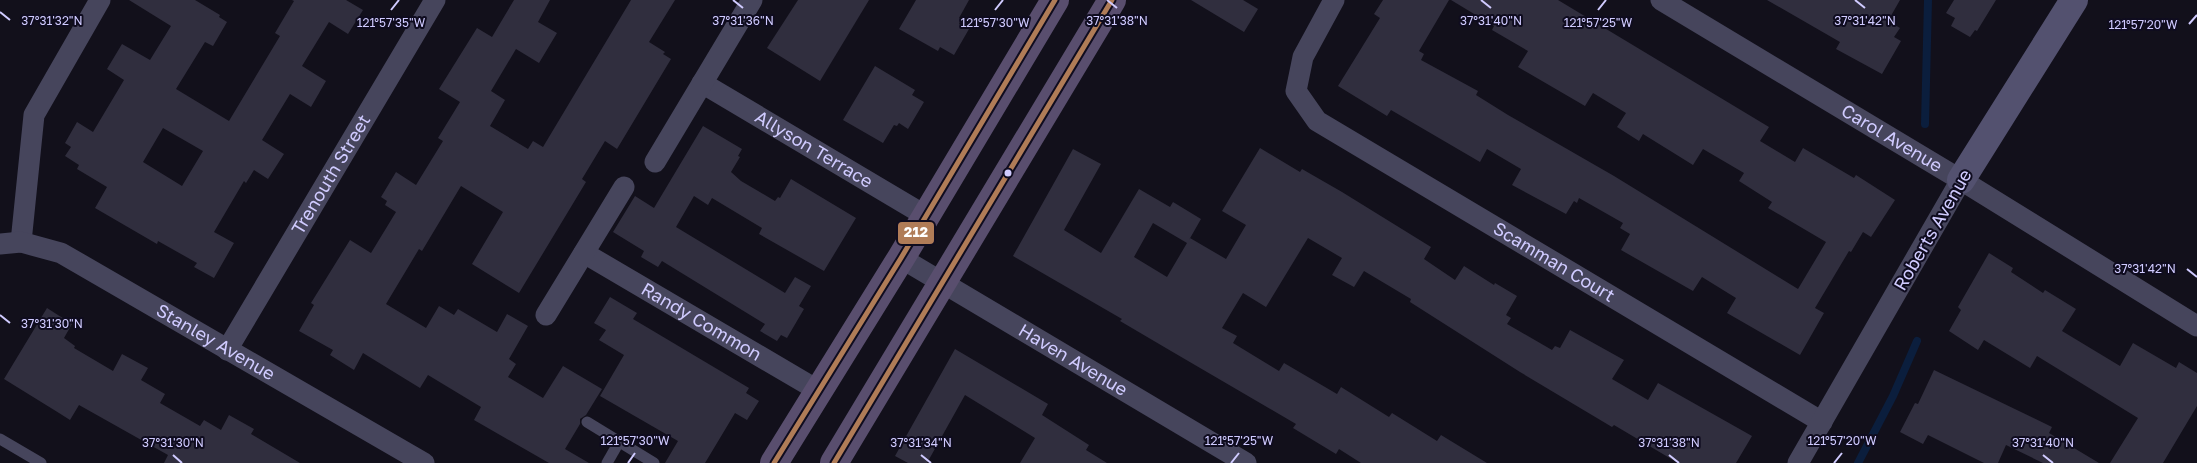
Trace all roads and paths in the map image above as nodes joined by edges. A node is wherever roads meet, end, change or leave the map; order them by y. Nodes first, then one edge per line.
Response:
1 (100, 0) edge
2 (435, 0) edge
3 (752, 0) edge
4 (1112, 0) edge
5 (1334, 0) edge
6 (2074, 0) edge
7 (1664, 1) edge
8 (1049, 2) edge
9 (702, 83) junction
10 (655, 162) dead end
11 (1961, 180) junction
12 (624, 187) dead end
13 (926, 216) junction
14 (21, 242) junction
15 (0, 244) edge
16 (584, 253) junction
17 (901, 258) junction
18 (942, 283) junction
19 (546, 315) dead end
20 (2197, 326) edge
21 (228, 350) junction
22 (819, 392) junction
23 (587, 422) dead end
24 (1822, 422) junction
25 (0, 439) edge
26 (619, 442) junction
27 (41, 463) edge
28 (424, 463) edge
29 (607, 463) edge
30 (654, 463) edge
31 (774, 463) edge
32 (834, 463) edge
33 (1246, 463) edge
34 (1798, 463) edge

1 - 14 street
2 - 21 street, Trenouth Street
3 - 9 street
4 - 18 main road
5 - 24 street, Scamman Court
6 - 11 street, Roberts Avenue
7 - 11 street, Carol Avenue
8 - 13 main road
9 - 10 street
9 - 13 street, Allyson Terrace
11 - 20 street, Carol Avenue
11 - 24 street, Roberts Avenue
12 - 16 street
13 - 17 main road
14 - 15 street, Stanley Avenue
14 - 21 street, Stanley Avenue
16 - 19 street
16 - 22 street, Randy Common
17 - 18 street, Haven Avenue
17 - 22 main road
18 - 32 main road
18 - 33 street, Haven Avenue
21 - 28 street, Stanley Avenue
22 - 31 main road
23 - 26 lane
24 - 34 street, Roberts Avenue
25 - 27 lane
26 - 29 lane
26 - 30 lane

